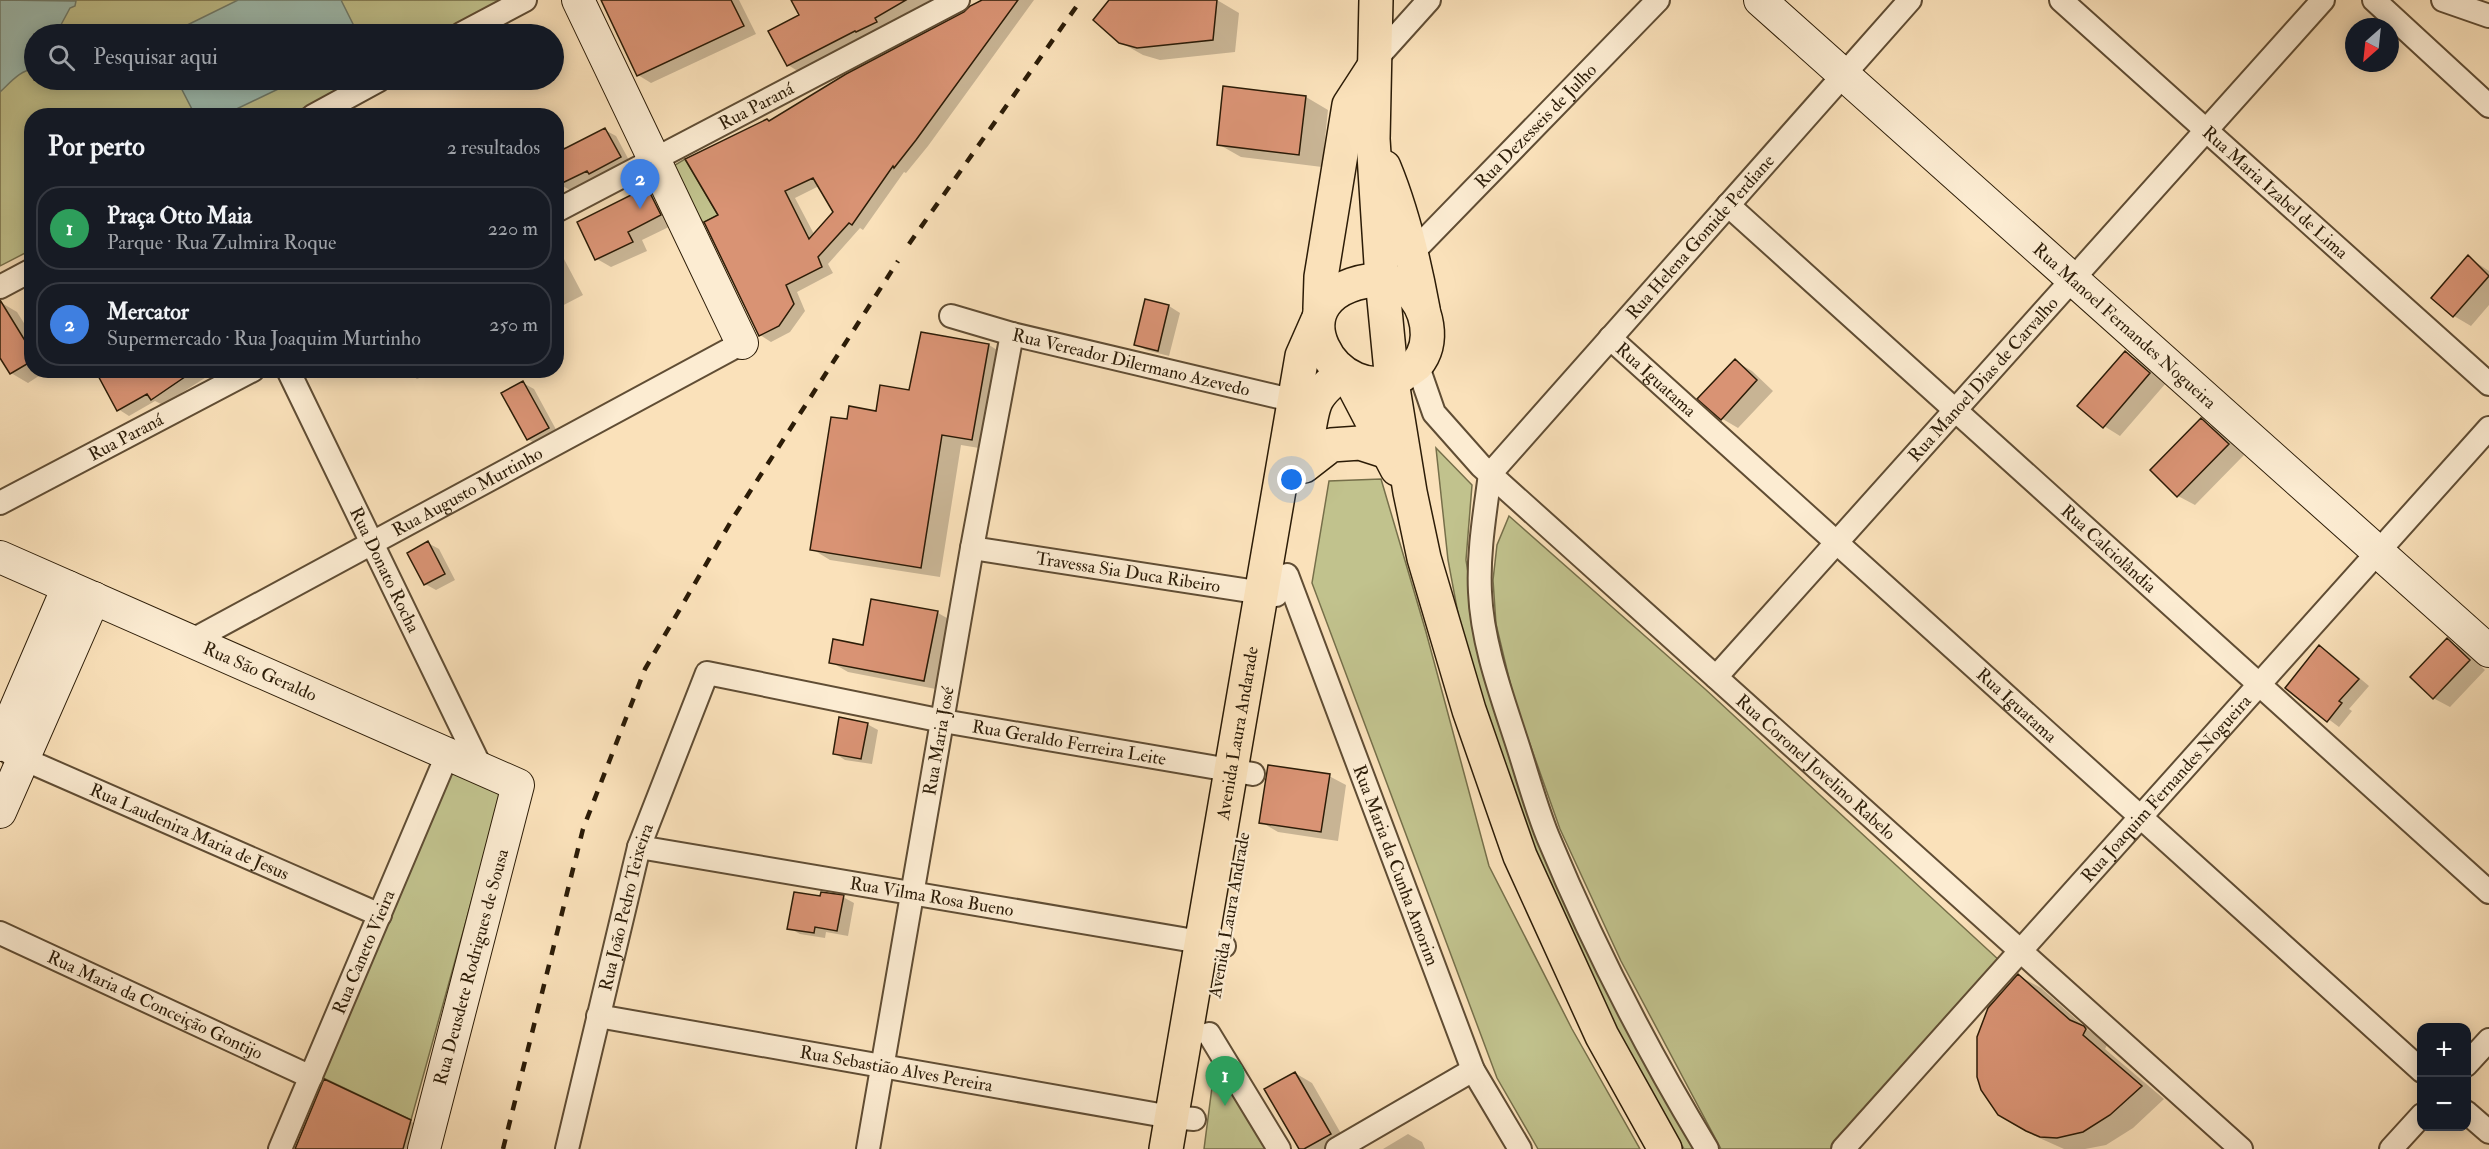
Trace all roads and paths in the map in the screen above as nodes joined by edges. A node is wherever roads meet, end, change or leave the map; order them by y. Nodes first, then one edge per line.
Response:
1 (525, 0) edge
2 (578, 0) edge
3 (958, 0) edge
4 (1376, 0) edge
5 (1429, 0) edge
6 (1658, 0) edge
7 (1760, 0) edge
8 (1910, 0) edge
9 (2061, 0) edge
10 (2323, 0) edge
11 (2374, 0) edge
12 (2443, 0) edge
13 (2489, 16) edge
14 (480, 24) edge
15 (1374, 64) junction
16 (1844, 75) junction
17 (361, 90) edge
18 (2489, 105) edge
19 (328, 108) edge
20 (2206, 130) junction
21 (1373, 139) junction
22 (654, 159) junction
23 (1728, 205) junction
24 (564, 207) edge
25 (1413, 252) junction
26 (24, 274) edge
27 (1382, 279) junction
28 (2073, 279) junction
29 (0, 287) edge
30 (1423, 309) junction
31 (1318, 315) junction
32 (951, 316) dead end
33 (1012, 334) junction
34 (1610, 338) junction
35 (742, 343) joint
36 (1404, 373) junction
37 (1346, 375) junction
38 (238, 378) edge
39 (292, 378) edge
40 (2489, 384) edge
41 (1304, 404) junction
42 (1955, 410) junction
43 (2489, 428) edge
44 (1388, 452) junction
45 (1304, 466) junction
46 (1490, 474) junction
47 (1410, 492) junction
48 (0, 503) edge
49 (372, 543) junction
50 (1837, 543) junction
51 (972, 548) junction
52 (2378, 552) junction
53 (0, 557) edge
54 (1277, 588) junction
55 (81, 593) junction
56 (191, 641) junction
57 (2489, 651) edge
58 (707, 673) joint
59 (1716, 677) junction
60 (2259, 685) junction
61 (943, 721) junction
62 (8, 751) edge
63 (448, 753) junction
64 (481, 768) junction
65 (1242, 772) junction
66 (519, 784) joint
67 (0, 812) edge
68 (2140, 817) junction
69 (639, 847) junction
70 (2489, 892) edge
71 (912, 894) junction
72 (380, 915) junction
73 (0, 933) edge
74 (1213, 945) junction
75 (2020, 951) junction
76 (598, 1016) junction
77 (1209, 1034) junction
78 (2489, 1040) edge
79 (2471, 1060) edge
80 (882, 1066) junction
81 (2417, 1067) edge
82 (1473, 1070) junction
83 (311, 1077) junction
84 (2471, 1116) edge
85 (2417, 1120) edge
86 (1185, 1128) edge
87 (2489, 1132) edge
88 (280, 1149) edge
89 (424, 1149) edge
90 (567, 1149) edge
91 (868, 1149) edge
92 (1166, 1149) edge
93 (1278, 1149) edge
94 (1337, 1149) edge
95 (1520, 1149) edge
96 (1665, 1149) edge
97 (1707, 1149) edge
98 (1843, 1149) edge
99 (2241, 1149) edge
100 (2391, 1149) edge

1 - 14 street
2 - 22 street
3 - 22 street, Rua Paraná
4 - 15 main road
5 - 15 street
6 - 25 street, Rua Dezesseis de Julho
7 - 16 street, Rua Manoel Fernandes Nogueira
8 - 16 street, Rua Helena Gomide Perdiane
9 - 20 street, Rua Maria Izabel de Lima
10 - 20 street, Rua Manoel Dias de Carvalho
11 - 18 street
12 - 13 street
15 - 21 main road
15 - 31 main road
16 - 23 street, Rua Helena Gomide Perdiane
16 - 28 street, Rua Manoel Fernandes Nogueira
17 - 19 street
20 - 28 street, Rua Manoel Dias de Carvalho
20 - 40 street, Rua Maria Izabel de Lima
21 - 25 main road
21 - 27 main road
22 - 24 street, Rua Paraná
22 - 35 street
23 - 34 street, Rua Helena Gomide Perdiane
23 - 42 street, Rua Calciolândia
25 - 30 main road
26 - 29 street
27 - 30 main road
27 - 31 main road
27 - 36 main road
28 - 42 street, Rua Manoel Dias de Carvalho
28 - 52 street, Rua Manoel Fernandes Nogueira
30 - 36 main road
31 - 37 main road
31 - 41 main road, Avenida Laura Andarade
32 - 33 street, Rua Vereador Dilermano Azevedo
33 - 41 street, Rua Vereador Dilermano Azevedo
33 - 51 street, Rua Maria José
34 - 46 street, Rua Helena Gomide Perdiane
34 - 50 street, Rua Iguatama
35 - 49 street, Rua Augusto Murtinho
36 - 37 main road
36 - 46 street, Rua Coronel Jovelino Rabelo
36 - 47 main road
37 - 41 main road
37 - 44 main road
38 - 48 street, Rua Paraná
39 - 49 street, Rua Donato Rocha
41 - 45 main road
41 - 54 main road, Avenida Laura Andarade
42 - 50 street, Rua Manoel Dias de Carvalho
42 - 60 street, Rua Calciolândia
43 - 52 street, Rua Joaquim Fernandes Nogueira
44 - 45 main road
44 - 47 main road
45 - 54 main road
46 - 59 street, Rua Coronel Jovelino Rabelo
46 - 97 street
47 - 96 main road
49 - 56 street, Rua Augusto Murtinho
49 - 64 street, Rua Donato Rocha
50 - 59 street, Rua Manoel Dias de Carvalho
50 - 68 street, Rua Iguatama
51 - 54 street, Travessa Sia Duca Ribeiro
51 - 61 street, Rua Maria José
52 - 57 street, Rua Manoel Fernandes Nogueira
52 - 60 street, Rua Joaquim Fernandes Nogueira
53 - 55 street, Rua São Geraldo
54 - 65 main road, Avenida Laura Andarade
54 - 82 street, Rua Maria da Cunha Amorim
55 - 56 street, Rua São Geraldo
55 - 62 street
56 - 63 street, Rua São Geraldo
58 - 61 street, Rua Geraldo Ferreira Leite
58 - 69 street, Rua João Pedro Teixeira
59 - 75 street, Rua Coronel Jovelino Rabelo
60 - 68 street, Rua Joaquim Fernandes Nogueira
60 - 70 street, Rua Calciolândia
61 - 65 street, Rua Geraldo Ferreira Leite
61 - 71 street, Rua Maria José
62 - 67 street
62 - 72 street, Rua Laudenira Maria de Jesus
63 - 64 street, Rua São Geraldo
63 - 72 street, Rua Caneto Vieira
64 - 66 street, Rua São Geraldo
65 - 74 main road, Avenida Laura Andarade
66 - 89 street, Rua Deusdete Rodrigues de Sousa
68 - 75 street, Rua Joaquim Fernandes Nogueira
68 - 81 street, Rua Iguatama
69 - 71 street, Rua Vilma Rosa Bueno
69 - 76 street, Rua João Pedro Teixeira
71 - 74 street, Rua Vilma Rosa Bueno
71 - 80 street, Rua Maria José
72 - 83 street, Rua Caneto Vieira
73 - 83 street, Rua Maria da Conceição Gontijo
74 - 77 main road, Avenida Laura Andrade
74 - 86 main road, Avenida Laura Andarade
75 - 98 street, Rua Joaquim Fernandes Nogueira
75 - 99 street, Rua Coronel Jovelino Rabelo
76 - 80 street, Rua Sebastião Alves Pereira
76 - 90 street, Rua João Pedro Teixeira
77 - 86 main road, Avenida Laura Andrade
77 - 93 street
78 - 79 street
80 - 86 street, Rua Sebastião Alves Pereira
80 - 91 street, Rua Maria José
82 - 94 street
82 - 95 street, Rua Maria da Cunha Amorim
83 - 88 street, Rua Caneto Vieira
84 - 87 street
85 - 100 street
86 - 92 main road, Avenida Laura Andarade

